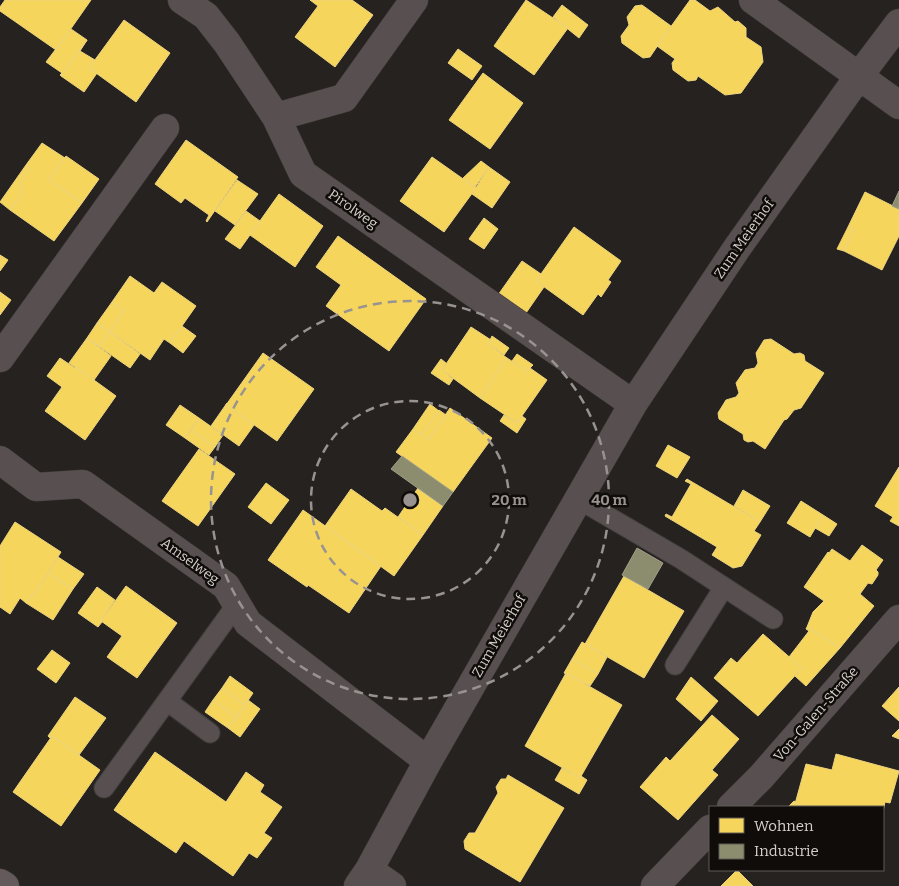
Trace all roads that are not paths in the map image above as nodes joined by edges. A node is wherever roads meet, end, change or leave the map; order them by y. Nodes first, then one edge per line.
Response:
1 (182, 0) edge
2 (414, 0) edge
3 (753, 0) edge
4 (212, 8) edge
5 (899, 23) edge
6 (859, 76) junction
7 (899, 105) edge
8 (276, 117) junction
9 (165, 128) dead end
10 (0, 358) edge
11 (633, 404) junction
12 (0, 460) edge
13 (578, 499) junction
14 (724, 587) junction
15 (237, 604) junction
16 (773, 619) dead end
17 (899, 619) edge
18 (675, 665) dead end
19 (167, 700) junction
20 (210, 733) dead end
21 (428, 761) junction
22 (104, 788) dead end
23 (733, 806) edge
24 (709, 830) edge
25 (364, 881) edge
26 (0, 883) edge
27 (5, 886) edge
28 (392, 886) edge
29 (655, 886) edge

1 - 4 street, Pirolweg
2 - 8 street
3 - 6 street
4 - 8 street, Pirolweg
5 - 6 street, Zum Meierhof
6 - 7 street
6 - 11 street, Zum Meierhof
8 - 11 street, Pirolweg
9 - 10 street
11 - 13 street, Zum Meierhof
12 - 15 street, Amselweg
13 - 14 lane
13 - 21 street, Zum Meierhof
14 - 16 lane
14 - 18 lane
15 - 19 lane
15 - 21 street, Amselweg
17 - 23 street, Von-Galen-Straße
19 - 20 lane
19 - 22 lane
21 - 25 street, Zum Meierhof
24 - 29 street
25 - 28 street
26 - 27 main road

